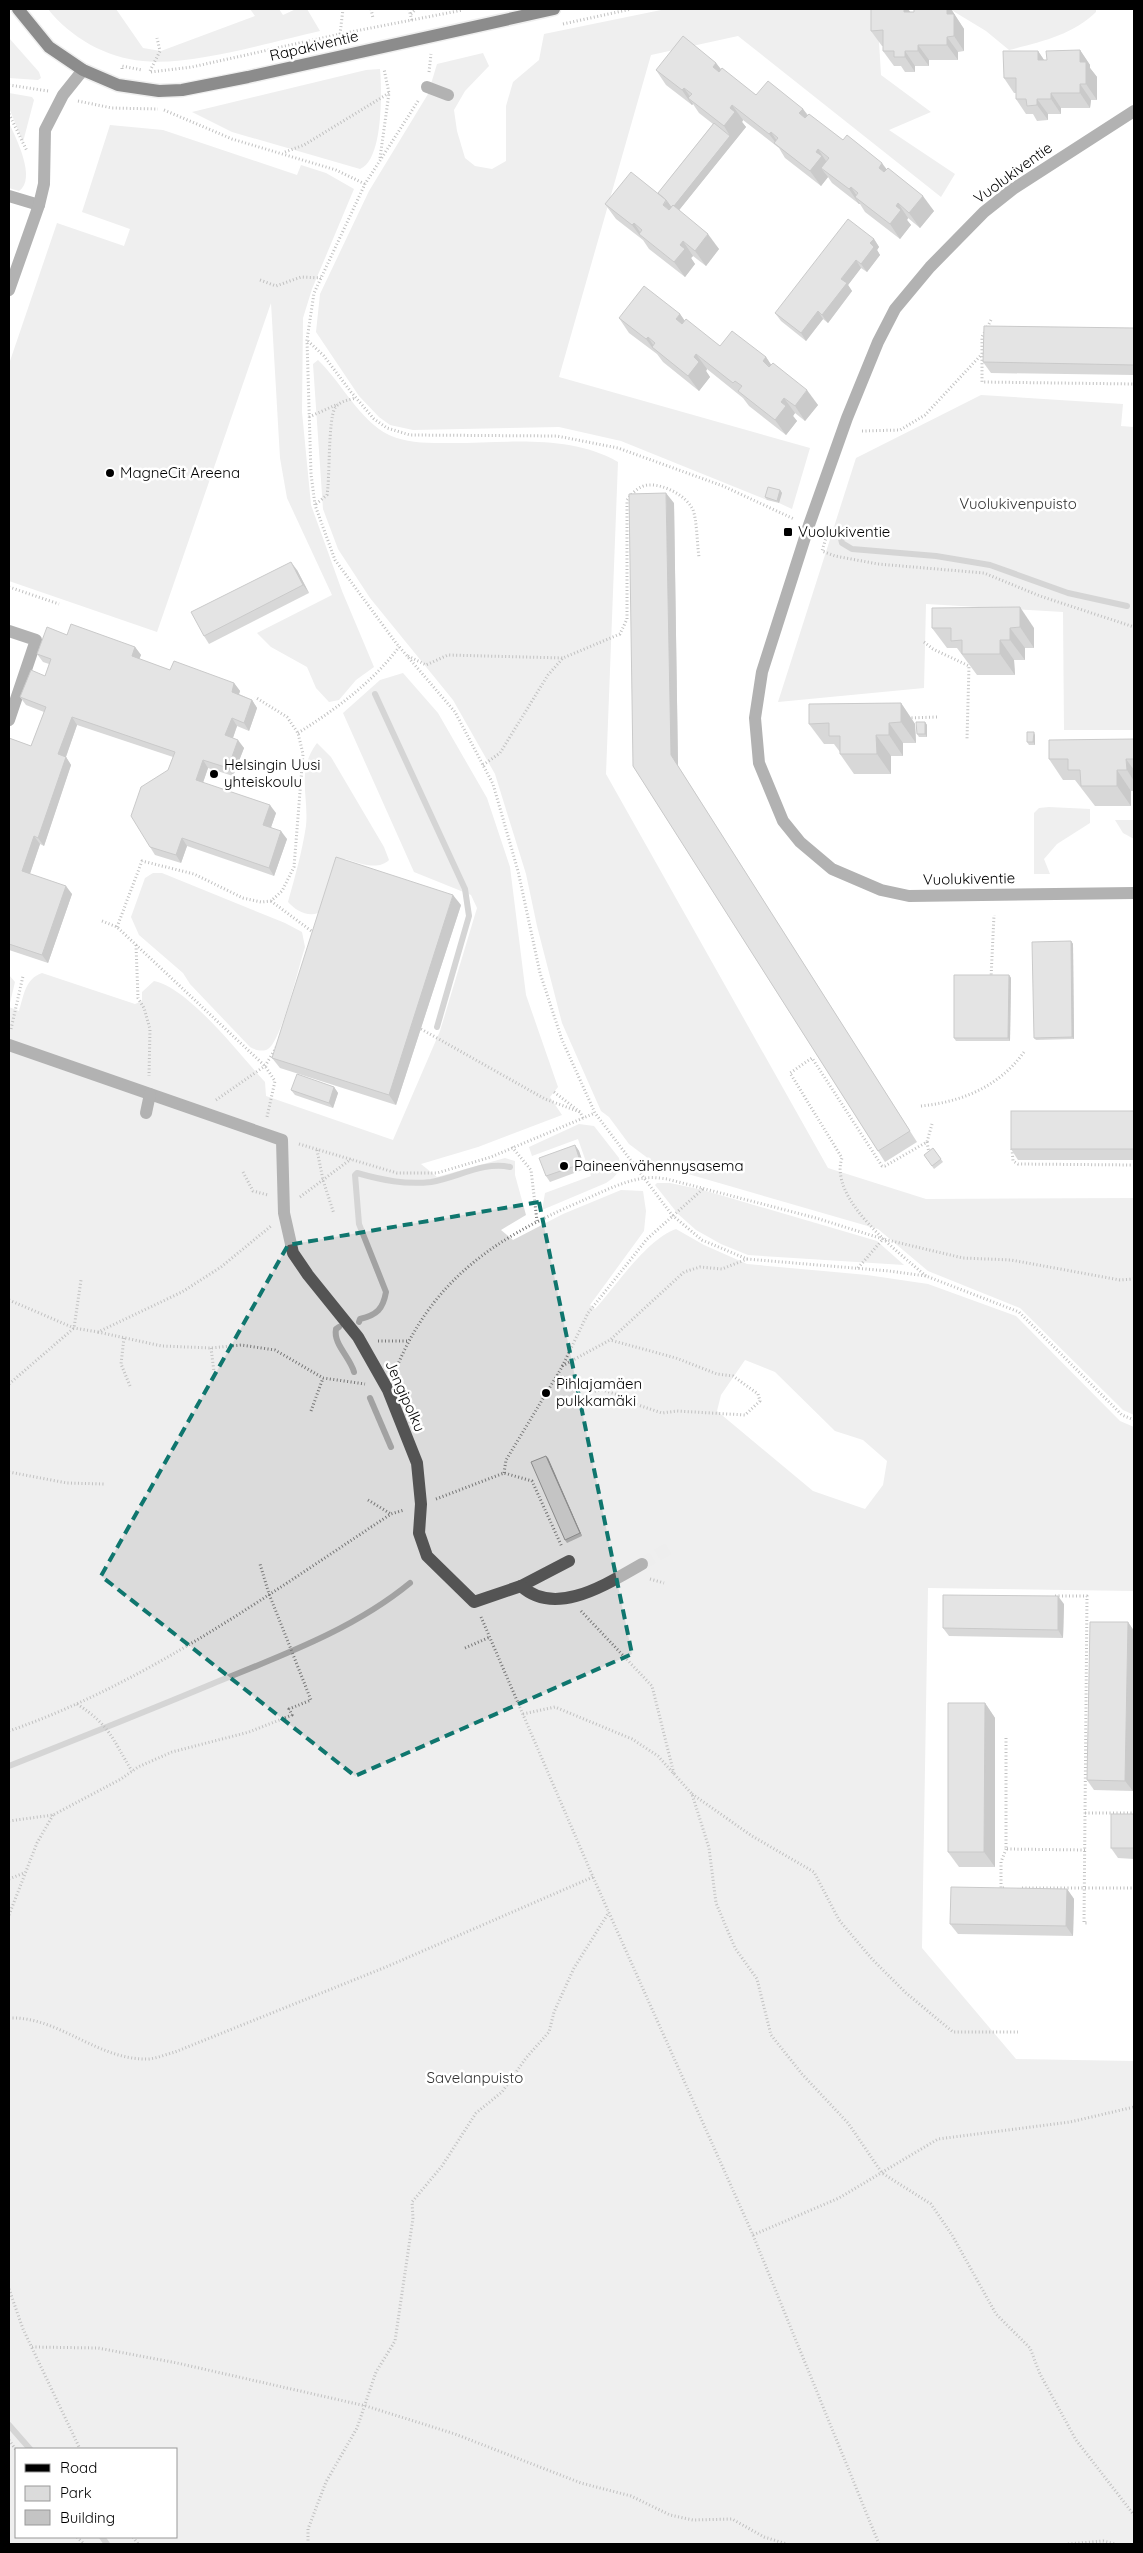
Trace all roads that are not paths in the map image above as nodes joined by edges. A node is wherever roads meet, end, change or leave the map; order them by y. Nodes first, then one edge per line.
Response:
1 (554, 9) edge
2 (20, 10) edge
3 (83, 70) junction
4 (427, 87) road end
5 (448, 95) dead end
6 (1134, 111) edge
7 (9, 196) edge
8 (39, 205) junction
9 (9, 290) edge
10 (9, 631) edge
11 (9, 720) edge
12 (1134, 893) edge
13 (9, 1045) edge
14 (150, 1094) junction
15 (146, 1113) dead end
16 (569, 1562) road end
17 (642, 1564) tunnel mouth
18 (521, 1586) junction

1 - 3 main road, Rapakiventie
2 - 3 main road, Rapakiventie
3 - 8 street
4 - 5 street
6 - 12 street, Vuolukiventie
7 - 8 street
8 - 9 street
10 - 11 street
13 - 14 street
14 - 15 street
14 - 18 street, Jengipolku
16 - 18 street
17 - 18 street

